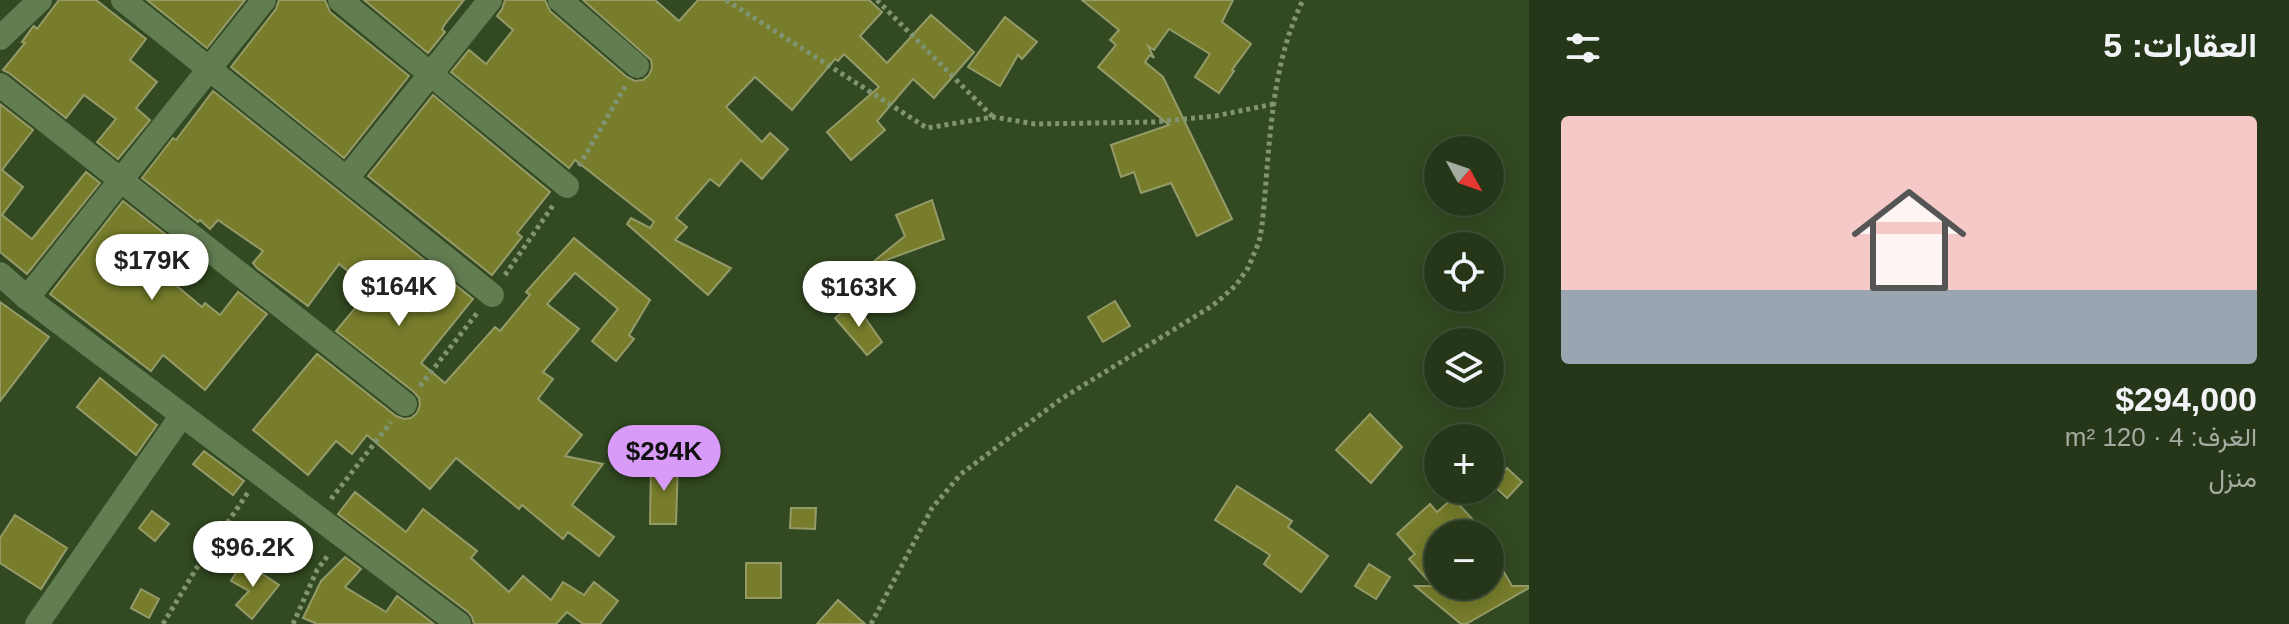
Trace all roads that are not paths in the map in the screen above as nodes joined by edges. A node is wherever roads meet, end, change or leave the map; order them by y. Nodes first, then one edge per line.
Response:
1 (40, 0) edge
2 (123, 0) edge
3 (264, 0) edge
4 (340, 0) edge
5 (490, 0) edge
6 (560, 0) edge
7 (0, 38) edge
8 (637, 66) dead end
9 (210, 70) junction
10 (430, 72) junction
11 (0, 85) edge
12 (347, 178) junction
13 (121, 181) junction
14 (567, 186) dead end
15 (0, 274) edge
16 (492, 295) dead end
17 (27, 298) junction
18 (405, 404) dead end
19 (182, 415) junction
20 (37, 624) edge
21 (459, 624) edge

1 - 7 street
2 - 9 street
3 - 9 street
4 - 10 street
5 - 10 street
6 - 8 street
9 - 12 street
9 - 13 street
10 - 12 street
10 - 14 street
11 - 13 street
12 - 16 street
13 - 17 street
13 - 18 street
15 - 17 street
17 - 19 street
19 - 20 street
19 - 21 street

